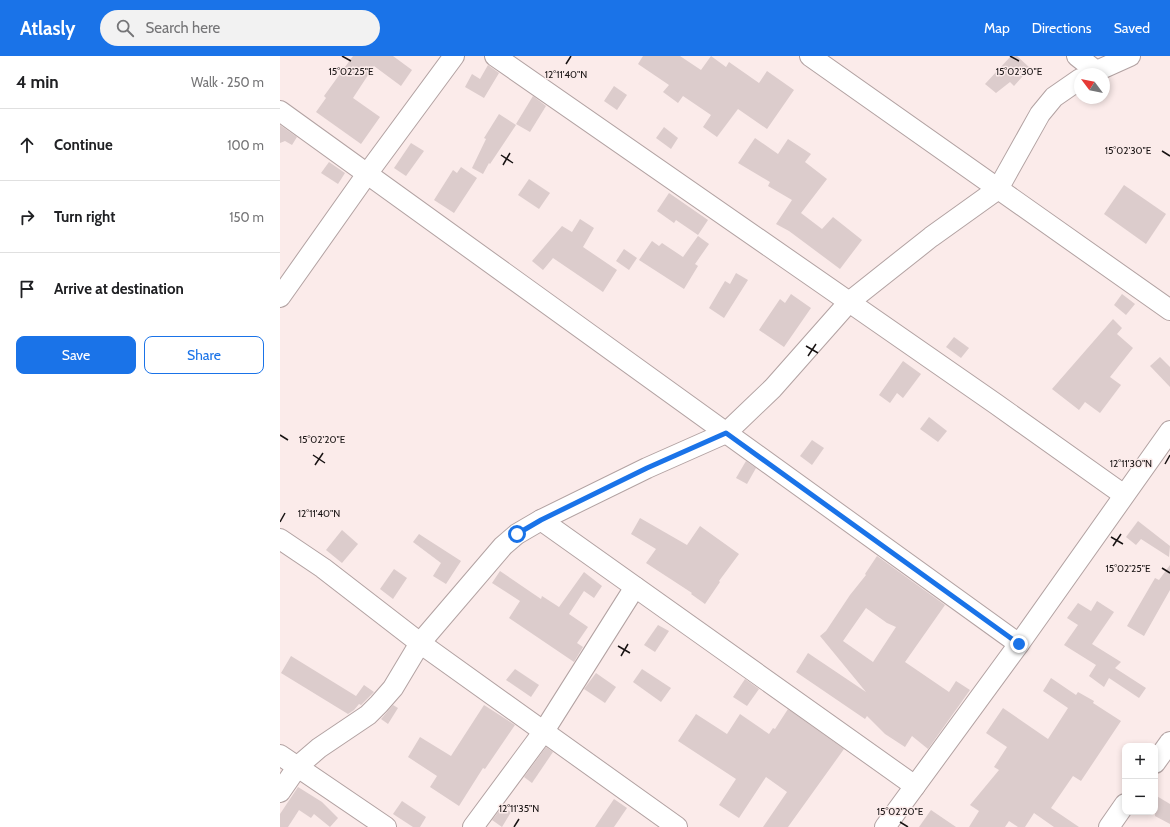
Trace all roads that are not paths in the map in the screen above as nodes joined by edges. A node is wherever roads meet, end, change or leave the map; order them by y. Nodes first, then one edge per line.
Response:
1 (454, 56) edge
2 (495, 56) edge
3 (810, 56) edge
4 (1077, 56) edge
5 (1130, 56) edge
6 (1085, 68) edge
7 (1104, 68) edge
8 (1074, 84) edge
9 (280, 111) edge
10 (367, 174) junction
11 (998, 190) junction
12 (280, 297) edge
13 (849, 302) junction
14 (1170, 310) edge
15 (1170, 431) edge
16 (726, 433) junction
17 (1124, 494) junction
18 (541, 520) junction
19 (280, 539) edge
20 (635, 587) junction
21 (420, 643) junction
22 (1019, 644) junction
23 (544, 731) junction
24 (1170, 742) edge
25 (280, 755) edge
26 (1158, 758) edge
27 (298, 766) junction
28 (915, 786) junction
29 (280, 792) edge
30 (1122, 808) edge
31 (386, 827) edge
32 (473, 827) edge
33 (677, 827) edge
34 (884, 827) edge
35 (1109, 827) edge

1 - 10 street
2 - 13 street
3 - 11 street
4 - 6 street
5 - 7 street
8 - 11 street
9 - 10 street
10 - 12 street
10 - 16 street
11 - 13 street
11 - 14 street
13 - 16 street
13 - 17 street
15 - 17 street
16 - 18 street
16 - 22 street
17 - 22 street
18 - 20 street
18 - 21 street
19 - 21 street
20 - 23 street
20 - 28 street
21 - 23 street
21 - 27 street
22 - 28 street
23 - 32 street
23 - 33 street
24 - 26 street
25 - 27 street
27 - 29 street
27 - 31 street
28 - 34 street
30 - 35 street

